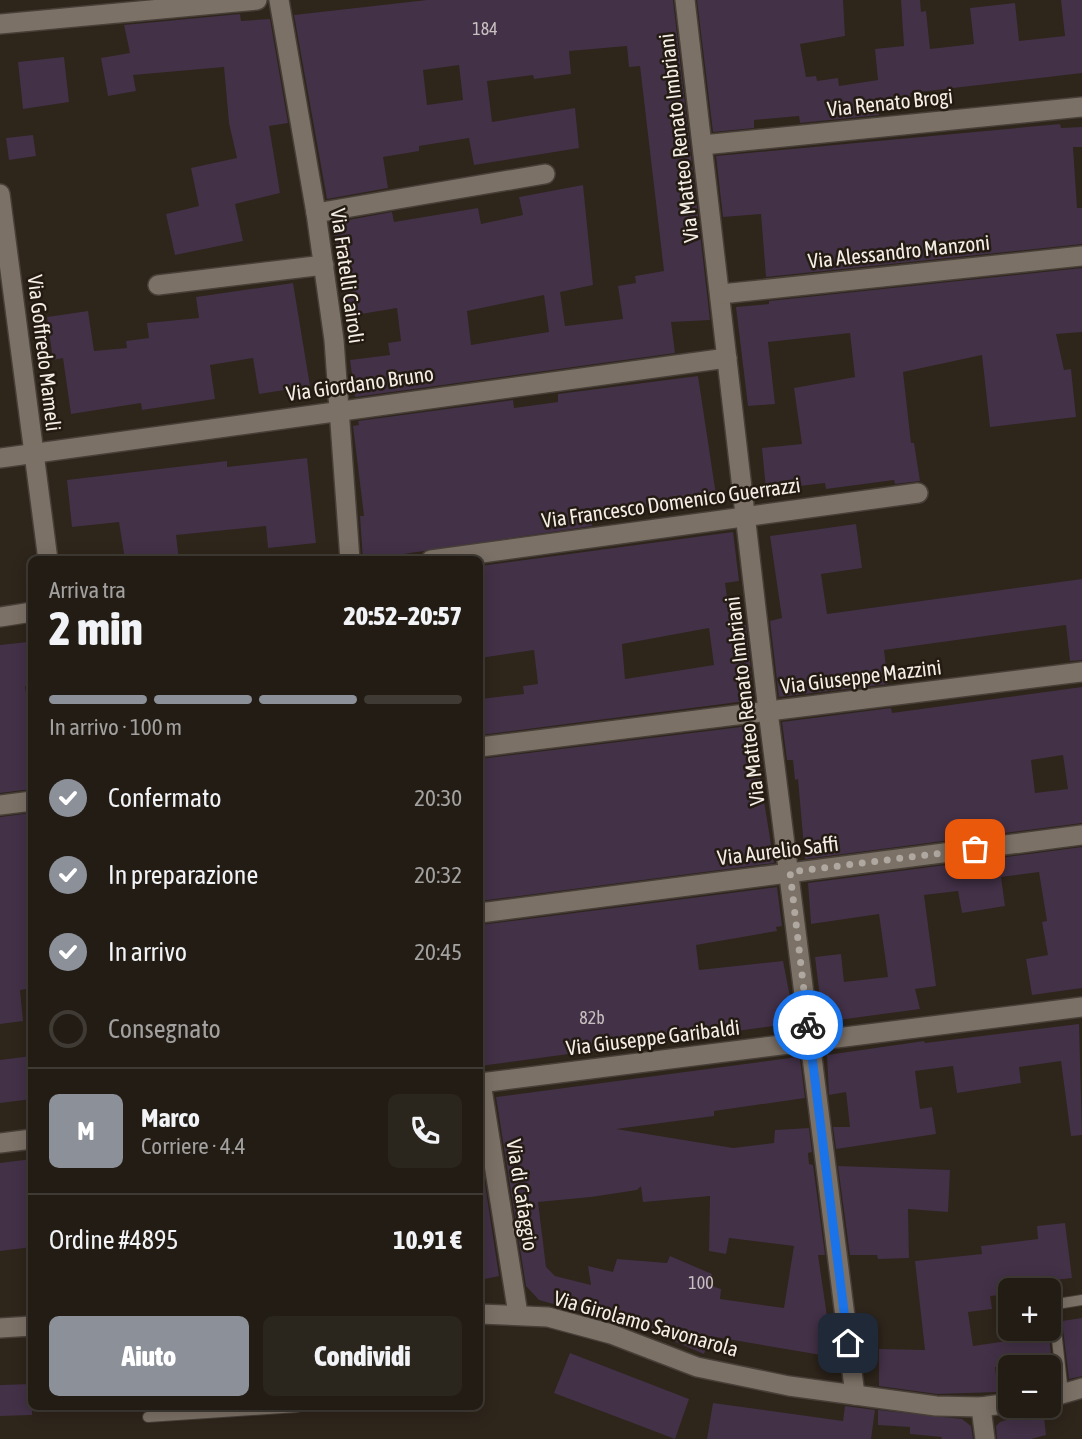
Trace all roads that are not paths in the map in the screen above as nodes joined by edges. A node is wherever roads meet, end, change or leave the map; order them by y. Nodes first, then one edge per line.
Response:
1 (257, 0) edge
2 (279, 0) edge
3 (685, 0) edge
4 (0, 23) edge
5 (1082, 107) edge
6 (703, 145) junction
7 (545, 174) dead end
8 (0, 194) edge
9 (316, 213) junction
10 (1082, 256) edge
11 (324, 265) junction
12 (158, 285) dead end
13 (721, 294) junction
14 (8, 307) edge
15 (727, 358) junction
16 (340, 410) junction
17 (34, 453) junction
18 (0, 458) edge
19 (918, 493) dead end
20 (746, 515) junction
21 (47, 556) edge
22 (350, 556) edge
23 (459, 556) edge
24 (28, 613) edge
25 (0, 617) edge
26 (1082, 673) edge
27 (768, 711) junction
28 (483, 747) edge
29 (28, 802) edge
30 (0, 805) edge
31 (1082, 835) edge
32 (790, 872) junction
33 (483, 913) edge
34 (1082, 1007) edge
35 (810, 1041) junction
36 (483, 1083) edge
37 (483, 1101) edge
38 (28, 1140) edge
39 (0, 1143) edge
40 (1082, 1300) edge
41 (483, 1314) edge
42 (518, 1314) junction
43 (28, 1326) edge
44 (0, 1328) edge
45 (1064, 1393) edge
46 (855, 1395) junction
47 (998, 1404) edge
48 (981, 1406) junction
49 (252, 1410) edge
50 (148, 1417) dead end
51 (985, 1439) edge

1 - 4 street
2 - 9 street, Via Fratelli Cairoli
3 - 6 street, Via Matteo Renato Imbriani
5 - 6 street, Via Renato Brogi
6 - 13 street, Via Matteo Renato Imbriani
7 - 9 street
8 - 14 street, Via Goffredo Mameli
9 - 11 street, Via Fratelli Cairoli
10 - 13 street, Via Alessandro Manzoni
11 - 12 street
11 - 16 street, Via Fratelli Cairoli
13 - 15 street, Via Matteo Renato Imbriani
14 - 17 street, Via Goffredo Mameli
15 - 16 street, Via Giordano Bruno
15 - 20 street, Via Matteo Renato Imbriani
16 - 17 street, Via Giordano Bruno
16 - 22 street, Via Fratelli Cairoli
17 - 18 street, Via Giordano Bruno
17 - 21 street, Via Goffredo Mameli
19 - 20 street, Via Francesco Domenico Guerrazzi
20 - 23 street, Via Francesco Domenico Guerrazzi
20 - 27 street, Via Matteo Renato Imbriani
24 - 25 street
26 - 27 street, Via Giuseppe Mazzini
27 - 28 street, Via Giuseppe Mazzini
27 - 32 street, Via Matteo Renato Imbriani
29 - 30 street
31 - 32 street, Via Aurelio Saffi
32 - 33 street, Via Aurelio Saffi
32 - 35 street, Via Matteo Renato Imbriani
34 - 35 street, Via Giuseppe Garibaldi
35 - 36 street, Via Giuseppe Garibaldi
35 - 46 street, Via Matteo Renato Imbriani
37 - 42 street, Via di Cafaggio
38 - 39 street
40 - 45 lane
41 - 42 street, Via Girolamo Savonarola
42 - 46 street, Via Girolamo Savonarola
43 - 44 street
46 - 48 street, Via Girolamo Savonarola
47 - 48 street, Via Girolamo Savonarola
48 - 51 street
49 - 50 lane

